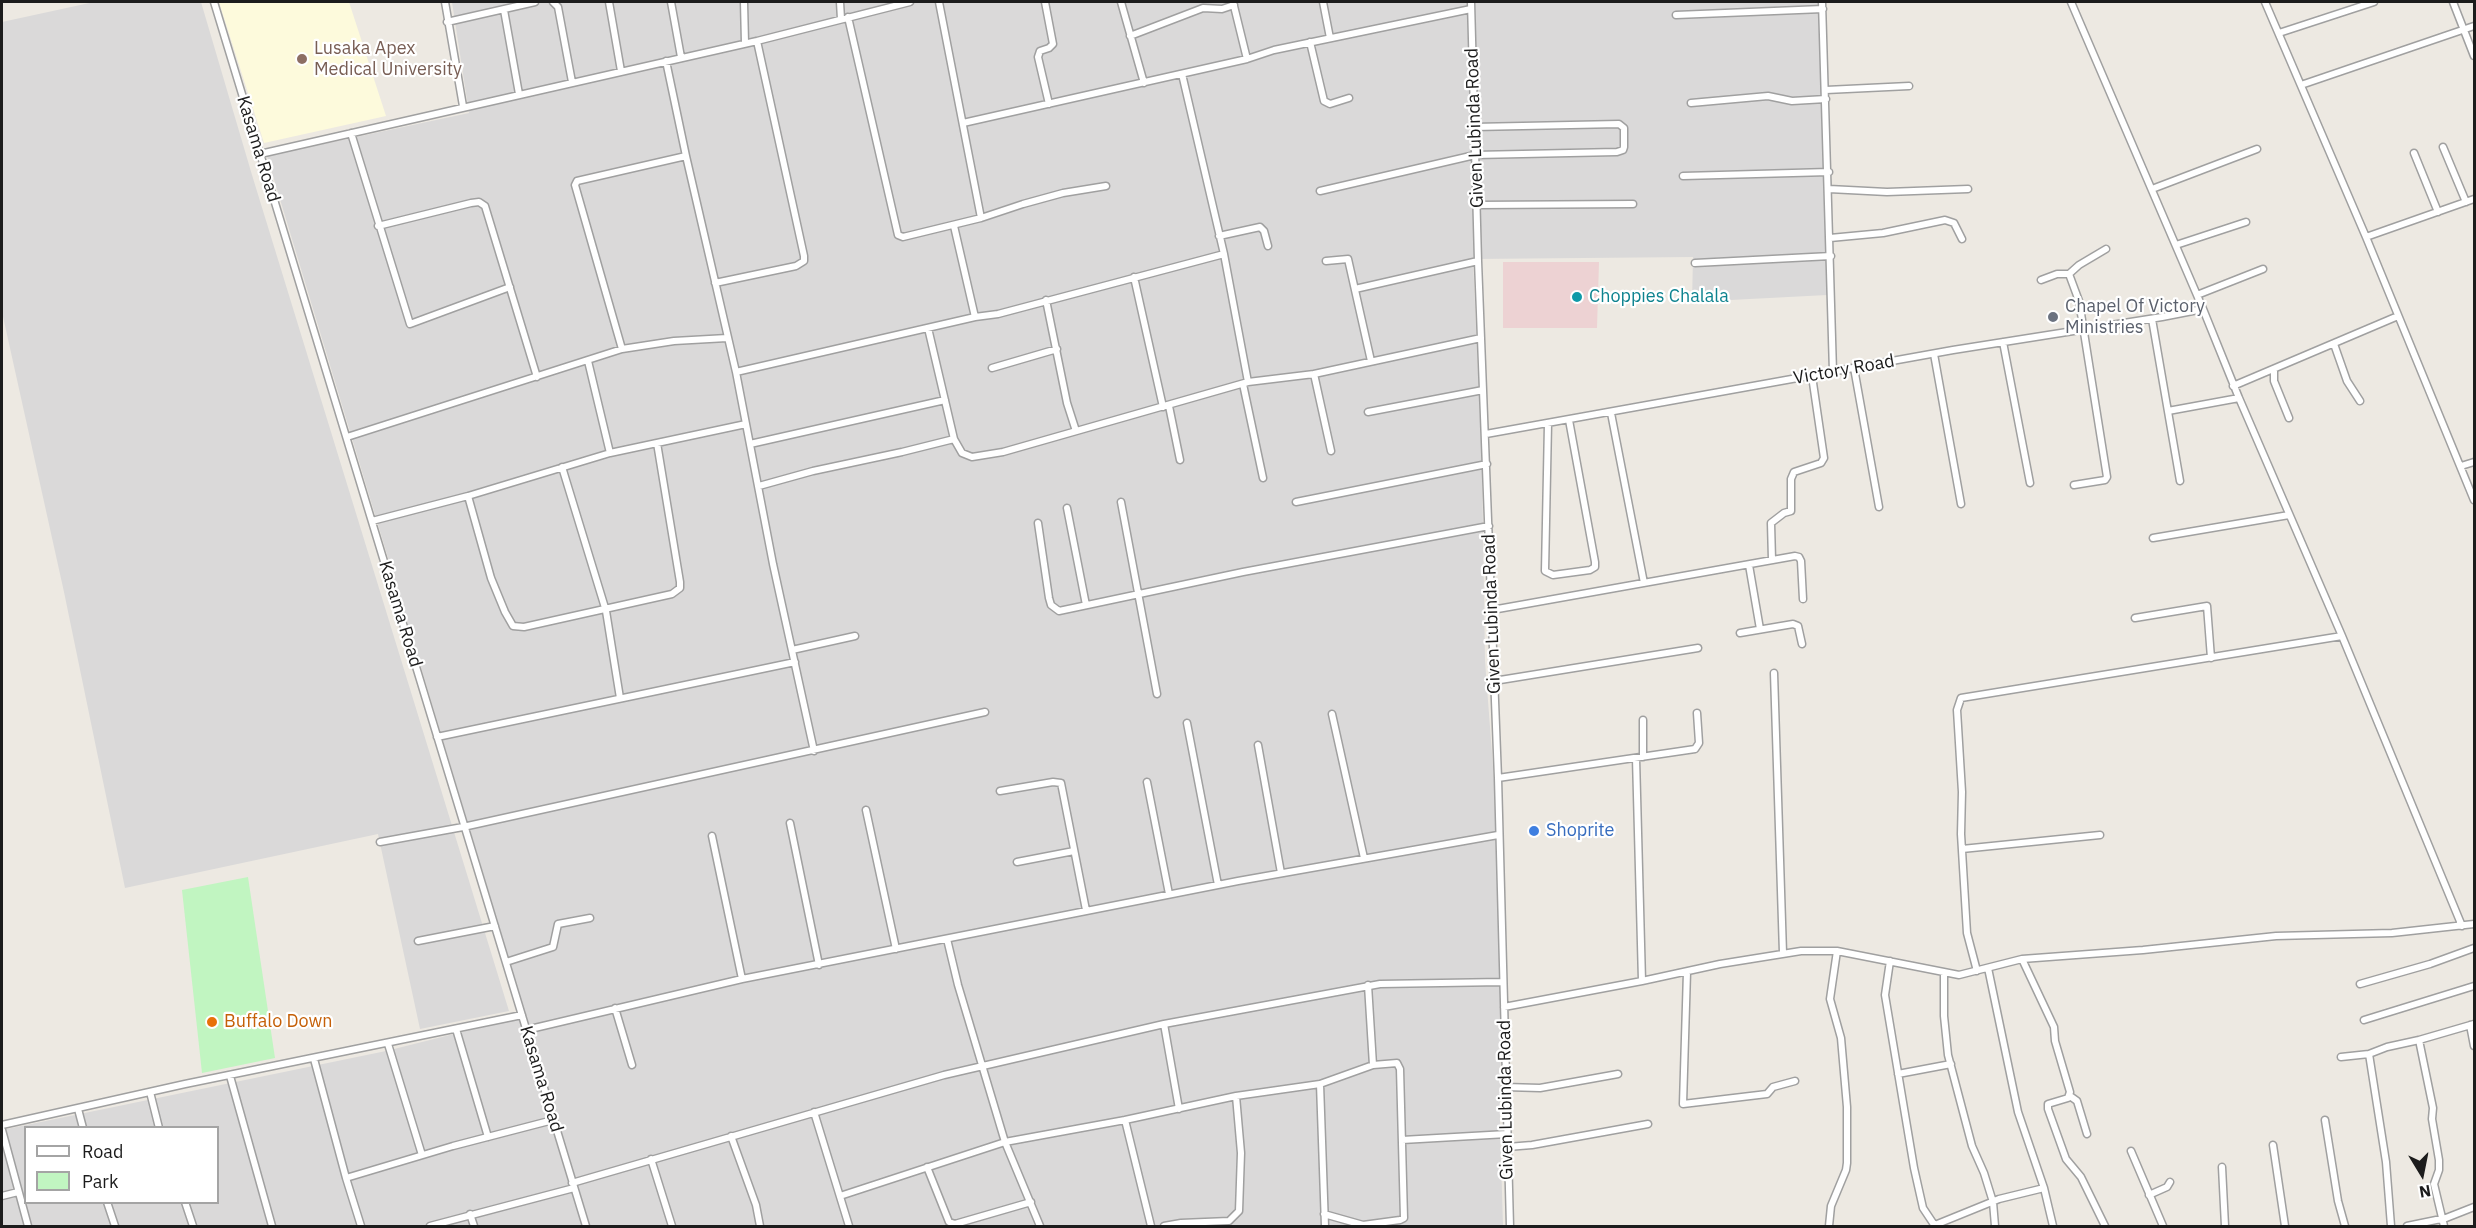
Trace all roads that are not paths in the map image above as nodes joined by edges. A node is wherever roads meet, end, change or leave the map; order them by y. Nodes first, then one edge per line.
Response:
1 (214, 2) edge
2 (444, 2) edge
3 (535, 2) edge
4 (553, 2) edge
5 (609, 2) edge
6 (671, 2) edge
7 (744, 2) edge
8 (840, 2) edge
9 (910, 2) edge
10 (939, 2) edge
11 (1045, 2) edge
12 (1121, 2) edge
13 (1323, 2) edge
14 (1822, 2) edge
15 (2071, 2) edge
16 (2265, 2) edge
17 (2374, 2) edge
18 (2453, 2) edge
19 (1233, 3) edge
20 (1471, 5) edge
21 (1823, 9) junction
22 (504, 10) junction
23 (1676, 15) dead end
24 (844, 18) junction
25 (447, 22) junction
26 (2475, 26) edge
27 (2464, 29) junction
28 (2279, 33) junction
29 (1130, 36) junction
30 (1330, 38) junction
31 (757, 40) junction
32 (1310, 42) junction
33 (745, 43) junction
34 (2475, 56) edge
35 (681, 57) junction
36 (1247, 59) junction
37 (666, 61) junction
38 (621, 71) junction
39 (1182, 74) junction
40 (572, 82) junction
41 (1144, 83) junction
42 (2301, 85) junction
43 (1909, 86) dead end
44 (1826, 90) junction
45 (519, 94) junction
46 (1349, 99) dead end
47 (1826, 99) junction
48 (1691, 103) dead end
49 (1049, 104) junction
50 (463, 106) junction
51 (963, 123) junction
52 (1474, 127) junction
53 (351, 133) junction
54 (2444, 147) dead end
55 (2258, 149) dead end
56 (2414, 153) dead end
57 (260, 154) junction
58 (1475, 155) junction
59 (686, 156) junction
60 (1829, 172) junction
61 (1683, 176) dead end
62 (1106, 186) dead end
63 (1829, 189) junction
64 (1968, 189) dead end
65 (2152, 189) junction
66 (1320, 191) dead end
67 (2475, 199) edge
68 (2466, 202) junction
69 (1634, 204) dead end
70 (1477, 205) junction
71 (2438, 212) junction
72 (981, 218) junction
73 (2246, 222) dead end
74 (378, 226) junction
75 (954, 226) junction
76 (1218, 236) junction
77 (2366, 237) junction
78 (1830, 238) junction
79 (1962, 239) dead end
80 (2176, 245) junction
81 (1268, 246) dead end
82 (2106, 249) dead end
83 (1224, 254) junction
84 (1831, 256) junction
85 (1326, 261) dead end
86 (1478, 261) junction
87 (1695, 263) dead end
88 (2263, 269) dead end
89 (2069, 274) junction
90 (1134, 277) junction
91 (2041, 280) dead end
92 (714, 283) junction
93 (510, 287) junction
94 (1355, 289) junction
95 (2197, 295) junction
96 (1046, 300) junction
97 (2203, 309) junction
98 (2398, 316) junction
99 (975, 317) junction
100 (2152, 319) junction
101 (928, 328) junction
102 (2082, 330) junction
103 (727, 338) junction
104 (1481, 338) junction
105 (2003, 342) junction
106 (2334, 344) junction
107 (622, 349) junction
108 (1057, 349) junction
109 (1934, 354) junction
110 (588, 361) junction
111 (1371, 361) junction
112 (992, 368) dead end
113 (1854, 368) junction
114 (2274, 369) junction
115 (736, 372) junction
116 (1833, 372) junction
117 (1314, 374) junction
118 (1812, 375) junction
119 (537, 377) junction
120 (1245, 383) junction
121 (2234, 386) junction
122 (1483, 390) junction
123 (2239, 398) junction
124 (945, 400) junction
125 (2360, 400) dead end
126 (1166, 406) junction
127 (2168, 411) junction
128 (1368, 412) dead end
129 (1611, 413) junction
130 (2289, 418) dead end
131 (1569, 420) junction
132 (746, 424) junction
133 (1548, 424) junction
134 (1076, 431) junction
135 (1486, 434) junction
136 (347, 437) junction
137 (954, 439) junction
138 (657, 443) junction
139 (750, 444) junction
140 (1331, 452) dead end
141 (610, 453) junction
142 (1180, 460) dead end
143 (2475, 462) edge
144 (1487, 464) junction
145 (2461, 466) junction
146 (562, 467) junction
147 (1263, 478) dead end
148 (2180, 481) dead end
149 (2030, 483) dead end
150 (2074, 485) dead end
151 (759, 486) junction
152 (468, 496) junction
153 (2475, 500) edge
154 (1120, 502) dead end
155 (1296, 502) dead end
156 (1960, 504) dead end
157 (1879, 507) dead end
158 (1067, 508) dead end
159 (2289, 515) junction
160 (372, 521) junction
161 (1038, 524) dead end
162 (1489, 526) junction
163 (2153, 538) dead end
164 (1772, 560) junction
165 (1749, 565) junction
166 (1644, 584) junction
167 (1138, 595) junction
168 (1803, 599) dead end
169 (1086, 605) junction
170 (1492, 610) junction
171 (606, 611) junction
172 (2135, 618) dead end
173 (1760, 629) junction
174 (1740, 633) dead end
175 (855, 636) dead end
176 (2342, 636) junction
177 (1802, 644) dead end
178 (1698, 648) dead end
179 (792, 650) junction
180 (2211, 658) junction
181 (795, 662) junction
182 (1774, 673) dead end
183 (1494, 681) junction
184 (1157, 693) dead end
185 (620, 698) junction
186 (985, 712) dead end
187 (1697, 713) dead end
188 (1332, 714) dead end
189 (1643, 720) dead end
190 (1186, 723) dead end
191 (437, 737) junction
192 (1258, 745) dead end
193 (814, 751) junction
194 (1643, 757) junction
195 (1635, 758) junction
196 (1498, 778) junction
197 (1147, 782) dead end
198 (1000, 791) dead end
199 (866, 810) dead end
200 (790, 823) dead end
201 (463, 827) junction
202 (1498, 835) junction
203 (2100, 835) dead end
204 (711, 836) dead end
205 (380, 842) dead end
206 (1962, 849) junction
207 (1074, 851) junction
208 (1364, 858) junction
209 (1017, 862) dead end
210 (1281, 873) junction
211 (1218, 885) junction
212 (1169, 894) junction
213 (1086, 910) junction
214 (590, 918) dead end
215 (2475, 924) edge
216 (495, 926) junction
217 (2462, 926) junction
218 (947, 939) junction
219 (418, 941) dead end
220 (2475, 948) edge
221 (896, 949) junction
222 (1837, 951) junction
223 (1783, 953) junction
224 (2022, 959) junction
225 (1890, 961) junction
226 (506, 962) junction
227 (819, 965) junction
228 (1988, 968) junction
229 (1977, 971) junction
230 (1687, 972) junction
231 (1944, 972) junction
232 (742, 979) junction
233 (1642, 981) junction
234 (1503, 982) junction
235 (2360, 984) dead end
236 (1368, 986) junction
237 (2475, 986) edge
238 (1504, 1007) junction
239 (615, 1008) junction
240 (522, 1015) junction
241 (2364, 1020) dead end
242 (1164, 1024) junction
243 (2472, 1024) edge
244 (456, 1029) junction
245 (526, 1030) junction
246 (2420, 1040) junction
247 (388, 1044) junction
248 (2475, 1046) edge
249 (2369, 1054) junction
250 (2341, 1057) dead end
251 (314, 1059) junction
252 (1951, 1064) junction
253 (632, 1065) dead end
254 (984, 1065) junction
255 (1373, 1065) junction
256 (1618, 1074) dead end
257 (1898, 1074) junction
258 (230, 1076) junction
259 (1795, 1081) dead end
260 (1320, 1084) junction
261 (1505, 1087) junction
262 (150, 1092) junction
263 (1236, 1095) junction
264 (2070, 1096) junction
265 (78, 1109) junction
266 (1179, 1109) junction
267 (814, 1112) junction
268 (553, 1120) junction
269 (1125, 1120) junction
270 (2325, 1120) dead end
271 (1648, 1124) dead end
272 (2, 1125) edge
273 (82, 1126) edge
274 (158, 1126) edge
275 (2, 1130) edge
276 (1507, 1134) junction
277 (2087, 1134) dead end
278 (731, 1136) junction
279 (488, 1137) junction
280 (1402, 1140) junction
281 (1005, 1142) junction
282 (2273, 1144) dead end
283 (1507, 1147) junction
284 (2131, 1152) dead end
285 (422, 1155) junction
286 (651, 1159) junction
287 (927, 1167) junction
288 (2222, 1167) dead end
289 (346, 1178) junction
290 (2170, 1182) dead end
291 (573, 1186) junction
292 (2044, 1188) junction
293 (18, 1192) junction
294 (2149, 1195) junction
295 (2, 1196) edge
296 (840, 1197) junction
297 (1031, 1202) junction
298 (1993, 1202) junction
299 (107, 1204) edge
300 (185, 1204) edge
301 (2475, 1207) edge
302 (470, 1214) junction
303 (1324, 1214) junction
304 (2442, 1219) junction
305 (1935, 1226) edge
306 (28, 1227) edge
307 (115, 1227) edge
308 (193, 1227) edge
309 (272, 1227) edge
310 (361, 1227) edge
311 (430, 1227) edge
312 (474, 1227) edge
313 (586, 1227) edge
314 (672, 1227) edge
315 (760, 1227) edge
316 (849, 1227) edge
317 (1040, 1227) edge
318 (1151, 1227) edge
319 (1164, 1227) edge
320 (1324, 1227) edge
321 (1510, 1227) edge
322 (1829, 1227) edge
323 (1995, 1227) edge
324 (2053, 1227) edge
325 (2105, 1227) edge
326 (2163, 1227) edge
327 (2225, 1227) edge
328 (2285, 1227) edge
329 (2345, 1227) edge
330 (2391, 1227) edge
331 (2407, 1227) edge
332 (2444, 1227) edge

1 - 57 street, Kasama Road
2 - 25 street
3 - 22 street
4 - 40 street
5 - 38 street
6 - 35 street
7 - 33 street
8 - 24 street
9 - 24 street
10 - 51 street
11 - 49 street
12 - 29 street
13 - 30 street
14 - 21 street
15 - 65 street
16 - 28 street
17 - 28 street
18 - 27 street
19 - 29 street
19 - 36 street
20 - 30 street
20 - 52 street, Given Lubinda Road
21 - 23 street
21 - 44 street
22 - 25 street
22 - 45 street
24 - 31 street
24 - 75 street
25 - 50 street
26 - 27 street
27 - 34 street
27 - 42 street
28 - 42 street
29 - 41 street
30 - 32 street
31 - 33 street
31 - 92 street
32 - 36 street
32 - 46 street
33 - 35 street
35 - 37 street
36 - 39 street
37 - 38 street
37 - 59 street
38 - 40 street
39 - 41 street
39 - 76 street
40 - 45 street
41 - 49 street
42 - 77 street
43 - 44 street
44 - 47 street
45 - 50 street
47 - 48 street
47 - 60 street
49 - 51 street
50 - 53 street
51 - 72 street
52 - 58 street, Given Lubinda Road
52 - 58 street
53 - 57 street
53 - 74 street
54 - 68 street
55 - 65 street
56 - 71 street
57 - 136 street, Kasama Road
58 - 66 street
58 - 70 street, Given Lubinda Road
59 - 92 street
59 - 107 street
60 - 61 street
60 - 63 street
62 - 72 street
63 - 64 street
63 - 78 street
65 - 80 street
67 - 68 street
68 - 71 street
69 - 70 street
70 - 86 street, Given Lubinda Road
71 - 77 street
72 - 75 street
73 - 80 street
74 - 93 street
74 - 93 street
75 - 99 street
76 - 81 street
76 - 83 street
77 - 98 street
78 - 79 street
78 - 84 street
80 - 95 street
82 - 89 street
83 - 90 street
83 - 120 street
84 - 87 street
84 - 116 street
85 - 94 street
86 - 94 street
86 - 104 street, Given Lubinda Road
88 - 95 street
89 - 91 street
89 - 102 street
90 - 96 street
90 - 126 street
92 - 103 street
93 - 119 street
94 - 111 street
95 - 97 street
96 - 99 street
96 - 108 street
97 - 100 street, Victory Road
97 - 121 street
98 - 106 street
98 - 145 street
99 - 101 street
100 - 102 street, Victory Road
100 - 127 street
101 - 115 street
101 - 124 street
102 - 105 street, Victory Road
102 - 150 street
103 - 107 street
103 - 115 street
104 - 111 street
104 - 122 street, Given Lubinda Road
105 - 109 street, Victory Road
105 - 149 street
106 - 114 street
106 - 125 street
107 - 110 street
108 - 112 street
108 - 134 street
109 - 113 street, Victory Road
109 - 156 street
110 - 119 street
110 - 141 street
111 - 117 street
113 - 116 street, Victory Road
113 - 157 street
114 - 121 street
114 - 130 street
115 - 132 street
116 - 118 street, Victory Road
117 - 120 street
117 - 140 street
118 - 129 street, Victory Road
118 - 164 street
119 - 136 street
120 - 126 street
120 - 147 street
121 - 123 street
122 - 128 street
122 - 135 street, Given Lubinda Road
123 - 127 street
123 - 159 street
124 - 137 street
124 - 139 street
126 - 134 street
126 - 142 street
127 - 148 street
129 - 131 street, Victory Road
129 - 166 street
131 - 133 street, Victory Road
131 - 133 street
132 - 138 street
132 - 139 street
133 - 135 street, Victory Road
134 - 137 street
135 - 144 street, Given Lubinda Road
136 - 160 street, Kasama Road
137 - 151 street
138 - 141 street
138 - 171 street
139 - 151 street
141 - 146 street
143 - 145 street
144 - 155 street
144 - 162 street, Given Lubinda Road
145 - 153 street
146 - 152 street
146 - 171 street
151 - 179 street
152 - 160 street
152 - 171 street
154 - 167 street
158 - 169 street
159 - 163 street
159 - 176 street
160 - 191 street, Kasama Road
161 - 169 street
162 - 167 street
162 - 170 street, Given Lubinda Road
164 - 165 street
164 - 168 street
165 - 166 street
165 - 173 street
166 - 170 street
167 - 169 street
167 - 184 street
170 - 183 street, Given Lubinda Road
171 - 185 street
172 - 180 street
173 - 174 street
173 - 177 street
175 - 179 street
176 - 180 street
176 - 217 street
178 - 183 street
179 - 181 street
180 - 206 street
181 - 185 street
181 - 193 street
182 - 223 street
183 - 196 street, Given Lubinda Road
185 - 191 street
186 - 193 street
187 - 194 street
188 - 208 street
189 - 194 street
190 - 211 street
191 - 201 street, Kasama Road
192 - 210 street
193 - 201 street
194 - 195 street
195 - 196 street
195 - 233 street
196 - 202 street, Given Lubinda Road
197 - 212 street
198 - 207 street
199 - 221 street
200 - 227 street
201 - 205 street
201 - 216 street, Kasama Road
202 - 208 street
202 - 234 street, Given Lubinda Road
203 - 206 street
204 - 232 street
206 - 229 street
207 - 209 street
207 - 213 street
208 - 210 street
210 - 211 street
211 - 212 street
212 - 213 street
213 - 218 street
214 - 226 street
215 - 217 street
216 - 219 street
216 - 226 street, Kasama Road
217 - 224 street
218 - 221 street
218 - 254 street
220 - 235 street
221 - 227 street
222 - 223 street
222 - 225 street
222 - 322 street
223 - 230 street
224 - 228 street
224 - 264 street
225 - 231 street
225 - 257 street
226 - 240 street, Kasama Road
227 - 232 street
228 - 229 street
228 - 292 street
229 - 231 street
230 - 233 street
230 - 259 street
231 - 252 street
232 - 239 street
233 - 238 street
234 - 236 street
234 - 238 street, Given Lubinda Road
236 - 242 street
236 - 255 street
237 - 241 street
238 - 261 street, Given Lubinda Road
239 - 245 street
239 - 253 street
240 - 244 street
240 - 245 street, Kasama Road
242 - 254 street
242 - 266 street
243 - 246 street
243 - 248 street
244 - 247 street
244 - 279 street
245 - 268 street, Kasama Road
246 - 249 street
246 - 304 street
247 - 251 street
247 - 285 street
249 - 250 street
249 - 330 street
251 - 258 street
251 - 289 street
252 - 257 street
252 - 298 street
254 - 267 street
254 - 281 street
255 - 260 street
255 - 280 street
256 - 261 street
257 - 305 street
258 - 262 street
258 - 309 street
260 - 263 street
260 - 303 street
261 - 276 street, Given Lubinda Road
262 - 265 street
262 - 274 street
263 - 266 street
263 - 319 street
264 - 277 street
264 - 325 street
265 - 272 street
265 - 273 street
266 - 269 street
267 - 278 street
267 - 296 street
268 - 279 street
268 - 291 street, Kasama Road
269 - 281 street
269 - 318 street
270 - 329 street
271 - 283 street
275 - 293 street
276 - 280 street
276 - 283 street, Given Lubinda Road
278 - 286 street
278 - 315 street
279 - 285 street
280 - 303 street
281 - 287 street
281 - 297 street
282 - 328 street
283 - 321 street, Given Lubinda Road
284 - 294 street
285 - 289 street
286 - 291 street
286 - 314 street
287 - 296 street
287 - 297 street
288 - 327 street
289 - 310 street
290 - 294 street
291 - 302 street
291 - 313 street, Kasama Road
292 - 298 street
292 - 324 street
293 - 295 street
293 - 306 street
294 - 326 street
296 - 316 street
297 - 317 street
298 - 305 street
298 - 323 street
299 - 307 street
300 - 308 street
301 - 304 street
302 - 311 street
302 - 312 street
303 - 320 street
304 - 331 street
304 - 332 street

